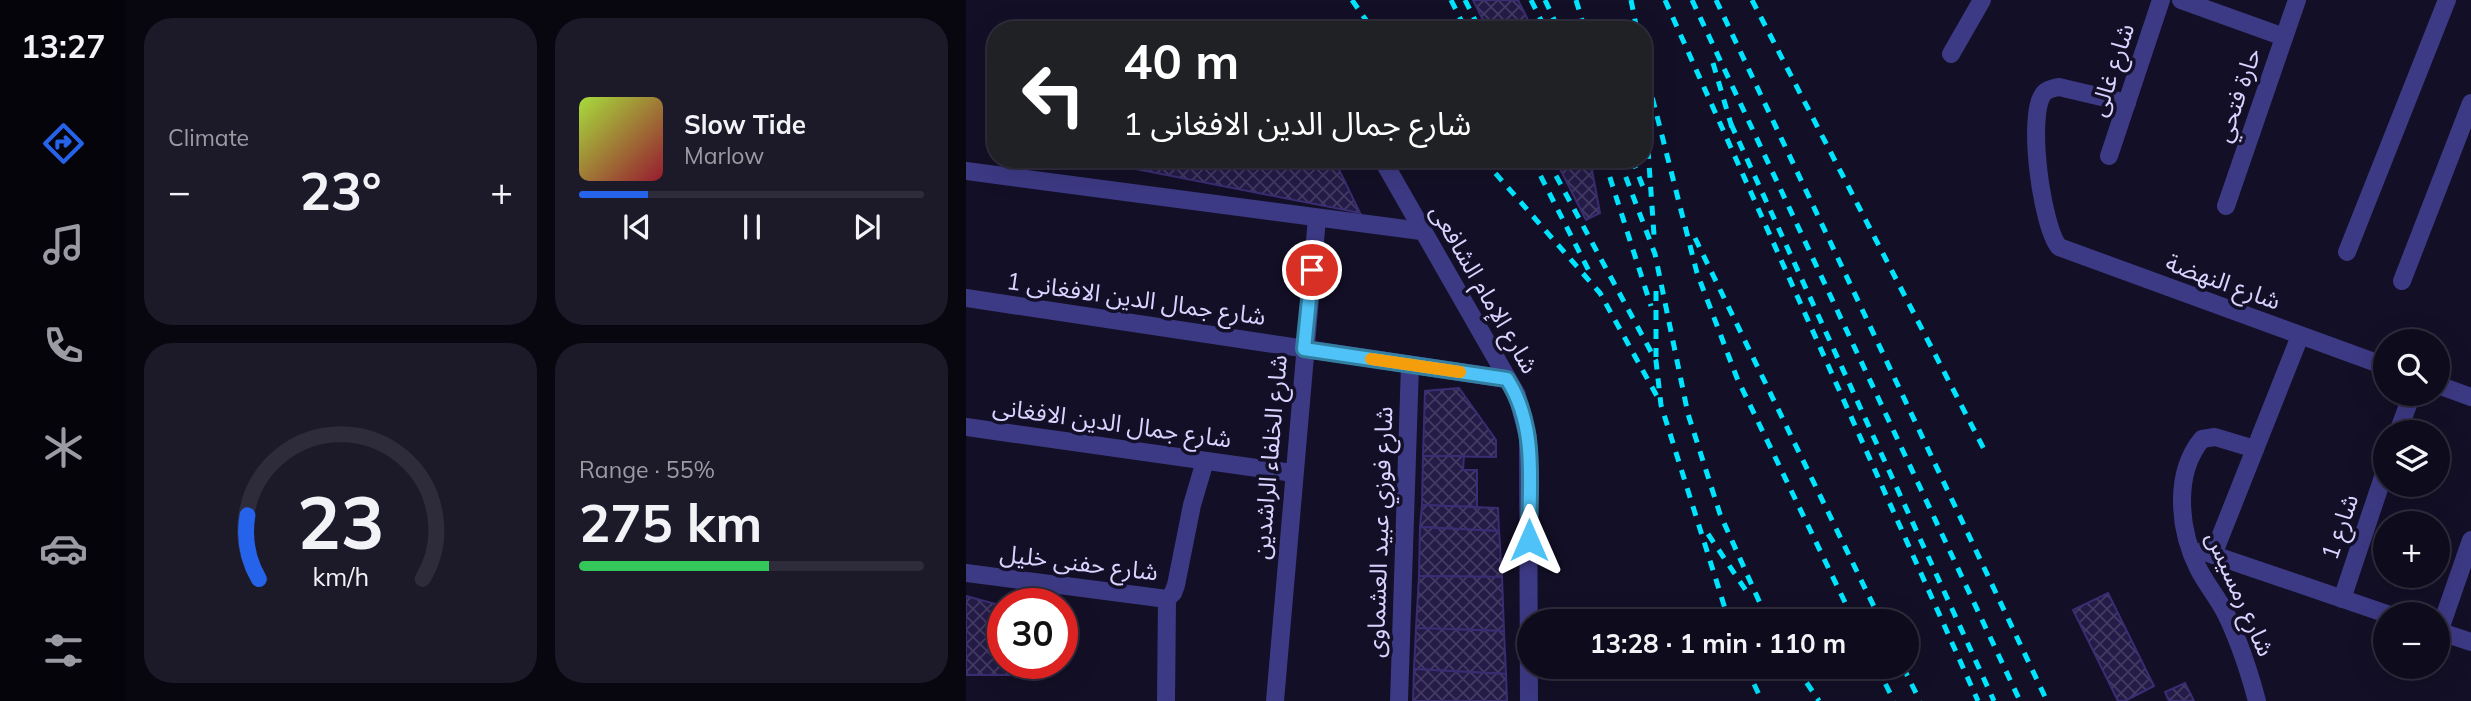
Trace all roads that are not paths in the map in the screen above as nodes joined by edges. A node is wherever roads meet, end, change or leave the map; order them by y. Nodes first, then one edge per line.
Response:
1 (1982, 0) edge
2 (2161, 0) edge
3 (2181, 0) edge
4 (2297, 0) edge
5 (2447, 0) edge
6 (2284, 37) junction
7 (1951, 54) dead end
8 (2127, 103) junction
9 (2471, 103) edge
10 (2109, 156) dead end
11 (1387, 168) edge
12 (966, 172) edge
13 (2226, 206) dead end
14 (1317, 218) junction
15 (1421, 231) junction
16 (2347, 252) dead end
17 (2402, 281) dead end
18 (966, 298) edge
19 (2300, 336) junction
20 (1304, 349) junction
21 (2373, 362) edge
22 (1410, 365) junction
23 (1507, 379) junction
24 (2450, 389) edge
25 (2471, 397) edge
26 (966, 427) edge
27 (2255, 449) junction
28 (1205, 461) junction
29 (1293, 473) junction
30 (2376, 497) edge
31 (2471, 540) edge
32 (2188, 547) junction
33 (2213, 555) junction
34 (966, 573) edge
35 (1167, 599) junction
36 (2342, 599) junction
37 (2449, 602) edge
38 (2373, 609) edge
39 (2450, 635) edge
40 (2471, 642) edge
41 (1166, 701) edge
42 (1275, 701) edge
43 (1399, 701) edge
44 (1529, 701) edge
45 (2257, 701) edge

1 - 7 street
2 - 8 street, شارع غالى
3 - 6 street
4 - 6 street, حارة فتحي
5 - 16 street
6 - 13 street, حارة فتحي
8 - 10 street, شارع غالى
8 - 19 street, شارع النهضة
9 - 17 street
11 - 15 street, شارع الإمام الشافعى
12 - 14 street
14 - 15 street
14 - 20 street, شارع الخلفاء الراشدين
15 - 23 street, شارع الإمام الشافعى
18 - 20 street, شارع جمال الدين الافغانى 1
19 - 21 street, شارع النهضة
19 - 27 street
20 - 22 street, شارع جمال الدين الافغانى 1
20 - 29 street, شارع الخلفاء الراشدين
22 - 23 street, شارع جمال الدين الافغانى 1
22 - 43 street, شارع فوزي عبيد العشماوى
23 - 44 street, شارع الإمام الشافعى
24 - 25 street
26 - 28 street, شارع جمال الدين الافغانى
27 - 32 street, شارع رمسيس
27 - 33 street
28 - 29 street, شارع جمال الدين الافغانى
28 - 35 street, شارع حفنى خليل
29 - 42 street, شارع الخلفاء الراشدين
30 - 36 street, شارع 1
31 - 37 street
32 - 33 street
32 - 45 street, شارع رمسيس
33 - 36 street
34 - 35 street, شارع حفنى خليل
35 - 41 street
36 - 38 street
39 - 40 street

